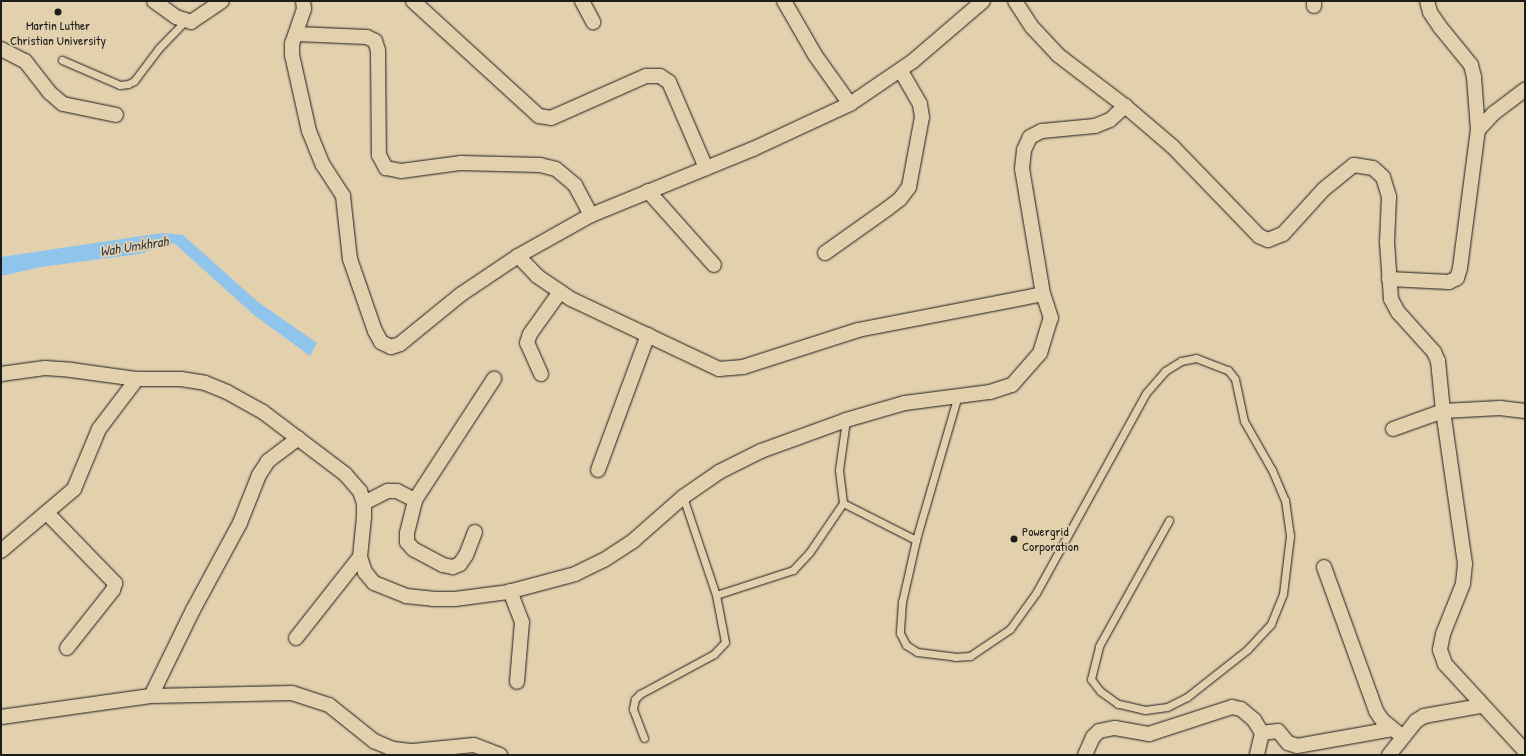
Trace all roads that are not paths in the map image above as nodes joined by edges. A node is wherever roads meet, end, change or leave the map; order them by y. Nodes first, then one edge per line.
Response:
1 (154, 1) edge
2 (222, 1) edge
3 (303, 1) edge
4 (413, 1) edge
5 (582, 1) edge
6 (784, 1) edge
7 (983, 1) edge
8 (1015, 1) edge
9 (1427, 1) edge
10 (185, 21) junction
11 (593, 22) dead end
12 (296, 34) junction
13 (1, 49) edge
14 (62, 60) dead end
15 (900, 70) junction
16 (1525, 90) edge
17 (850, 104) junction
18 (1126, 106) junction
19 (116, 115) dead end
20 (1478, 130) junction
21 (706, 168) junction
22 (648, 191) junction
23 (591, 215) junction
24 (826, 253) dead end
25 (518, 256) junction
26 (714, 265) dead end
27 (1389, 279) junction
28 (560, 292) junction
29 (1043, 294) junction
30 (648, 335) junction
31 (1, 374) edge
32 (541, 374) dead end
33 (494, 379) dead end
34 (137, 380) junction
35 (958, 394) junction
36 (1443, 411) junction
37 (1525, 411) edge
38 (846, 420) junction
39 (1394, 429) dead end
40 (298, 438) junction
41 (598, 470) dead end
42 (683, 496) junction
43 (415, 500) junction
44 (364, 503) junction
45 (843, 503) junction
46 (47, 513) junction
47 (1169, 520) dead end
48 (475, 532) dead end
49 (916, 540) junction
50 (1, 551) edge
51 (360, 557) junction
52 (1324, 567) dead end
53 (510, 591) junction
54 (716, 595) junction
55 (296, 638) dead end
56 (67, 648) dead end
57 (517, 682) dead end
58 (151, 696) junction
59 (1481, 706) junction
60 (1, 716) edge
61 (1397, 732) junction
62 (1262, 733) junction
63 (644, 738) dead end
64 (1525, 750) edge
65 (500, 755) edge
66 (1085, 755) edge
67 (1257, 755) edge
68 (1389, 755) edge

1 - 10 street
2 - 10 street
3 - 12 street
4 - 21 street
5 - 11 street
6 - 17 street
7 - 15 street
8 - 18 street
9 - 20 street
10 - 14 lane
12 - 23 street
12 - 25 street
13 - 19 street
15 - 17 street
15 - 24 street
16 - 20 street
17 - 21 street
18 - 27 street
18 - 29 street
20 - 27 street
21 - 22 street
22 - 23 street
22 - 26 street
23 - 25 street
25 - 28 street
27 - 36 street
28 - 30 street
28 - 32 street
29 - 30 street
29 - 35 street
30 - 41 street
31 - 34 street
33 - 43 street
34 - 40 street
34 - 46 street
35 - 38 street
35 - 49 lane
36 - 37 street
36 - 39 street
36 - 59 street
38 - 42 street
38 - 45 lane
40 - 44 street
40 - 58 street
42 - 53 street
42 - 54 lane
43 - 44 street
43 - 48 street
44 - 51 street
45 - 49 lane
45 - 54 lane
46 - 50 street
46 - 56 street
47 - 49 lane
51 - 53 street
51 - 55 street
52 - 61 street
53 - 57 street
54 - 63 lane
58 - 60 street
58 - 65 street
59 - 61 street
59 - 64 street
61 - 62 street
61 - 68 street
62 - 66 street
62 - 67 street

